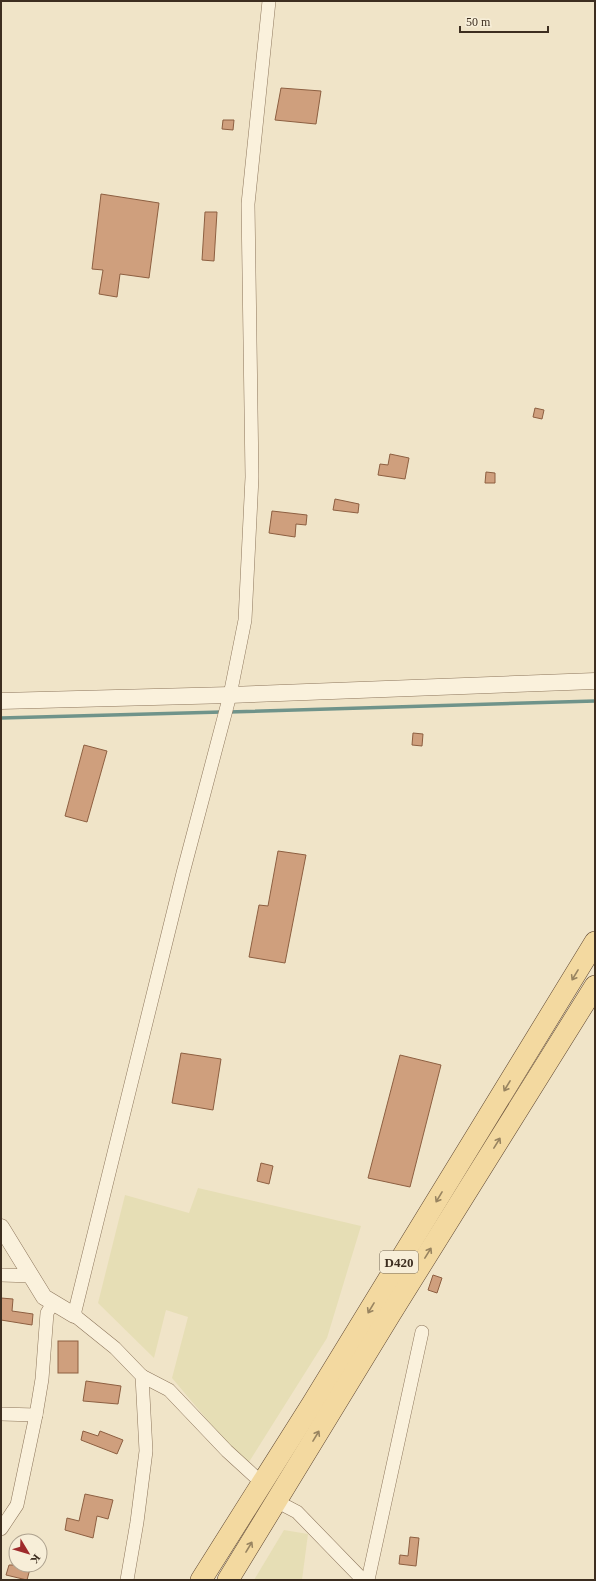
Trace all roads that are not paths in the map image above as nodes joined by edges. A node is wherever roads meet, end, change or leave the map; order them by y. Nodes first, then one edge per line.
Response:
1 (269, 1) edge
2 (595, 681) edge
3 (230, 695) junction
4 (1, 701) edge
5 (595, 942) edge
6 (595, 986) edge
7 (1, 1227) edge
8 (1, 1275) edge
9 (32, 1276) junction
10 (53, 1303) junction
11 (74, 1315) junction
12 (422, 1332) dead end
13 (142, 1376) junction
14 (1, 1414) edge
15 (36, 1415) junction
16 (262, 1483) junction
17 (276, 1501) junction
18 (1, 1528) edge
19 (127, 1580) edge
20 (201, 1580) edge
21 (228, 1580) edge
22 (363, 1580) edge
23 (368, 1580) edge

1 - 3 street
2 - 3 street
3 - 4 street
3 - 11 street
5 -> 16 main road, D420
17 -> 6 main road, D420
7 - 9 street
8 - 9 street
9 - 10 street
10 - 11 street
10 - 15 street
11 - 13 street
12 - 23 street
13 - 16 street
13 - 19 street
14 - 15 street
15 - 18 street
16 - 20 main road, D420
21 -> 17 main road, D420
17 - 22 street

